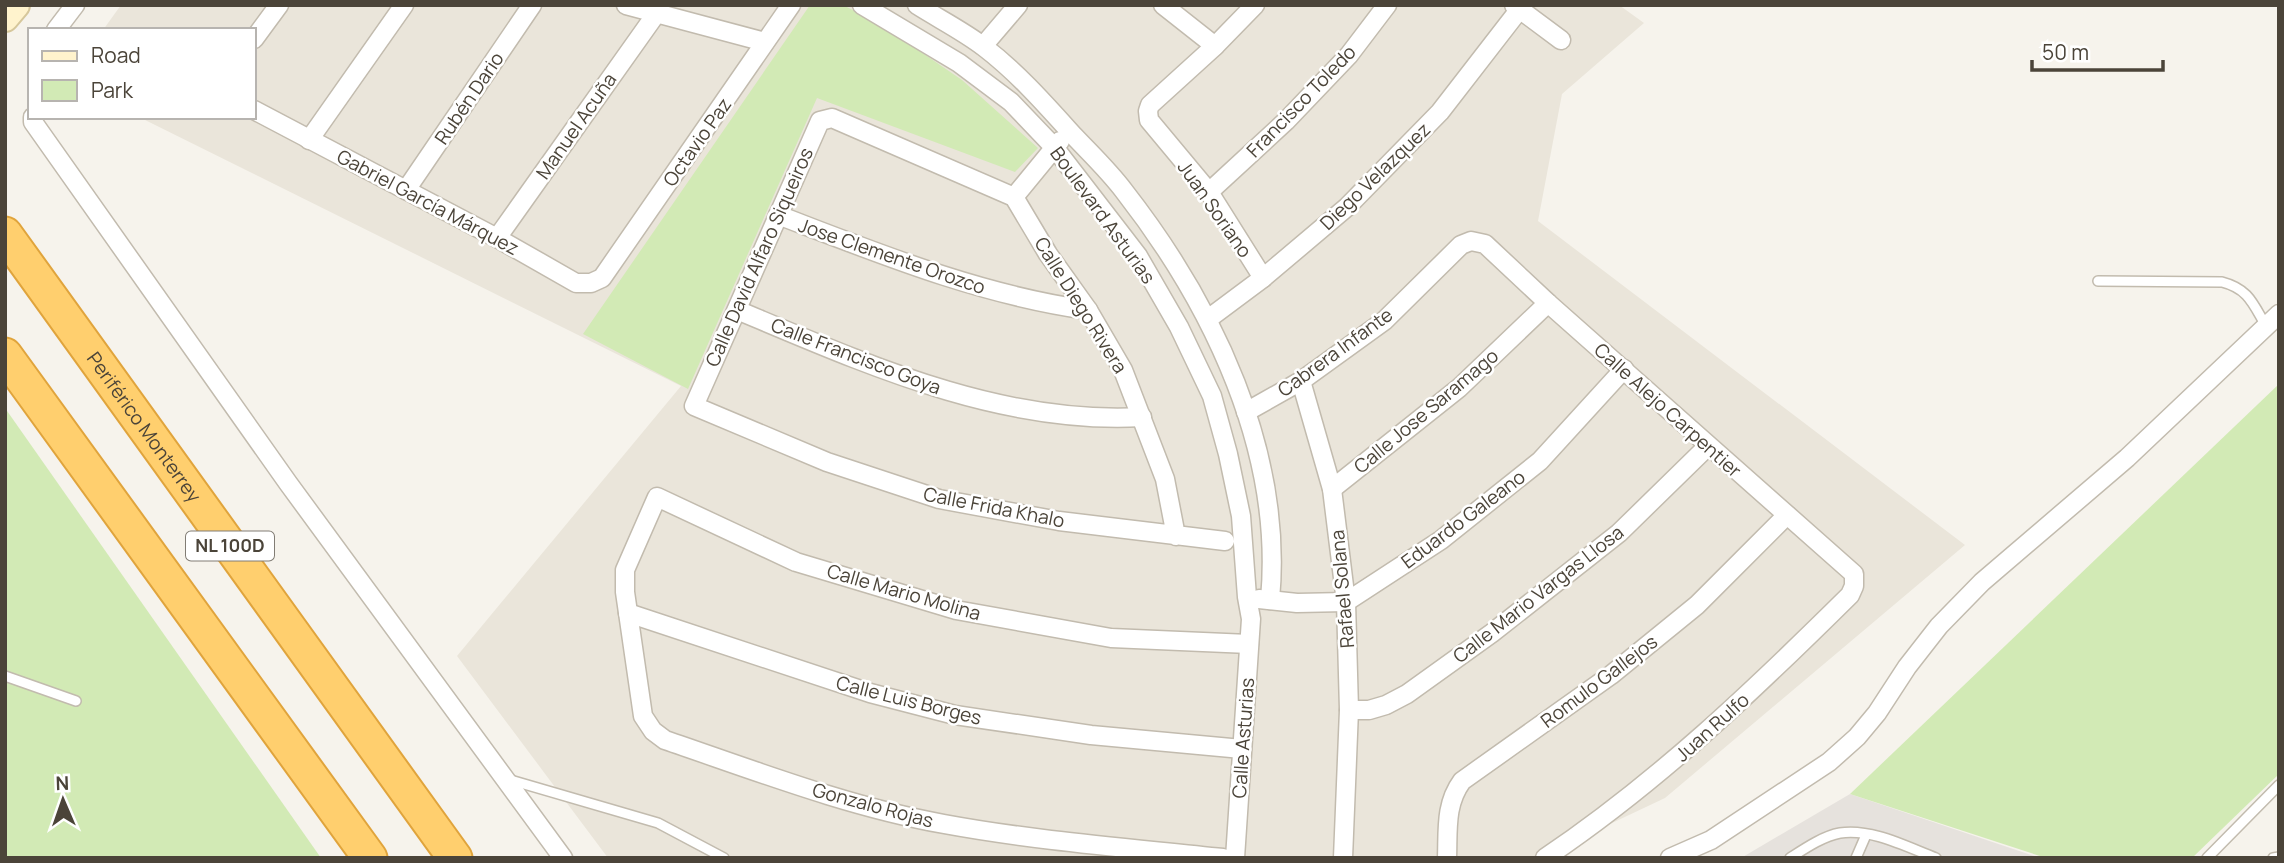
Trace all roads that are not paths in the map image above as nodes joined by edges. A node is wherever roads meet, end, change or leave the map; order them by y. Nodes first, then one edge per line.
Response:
1 (16, 5) edge
2 (75, 5) edge
3 (279, 5) edge
4 (404, 5) edge
5 (532, 5) edge
6 (626, 5) edge
7 (791, 5) edge
8 (917, 5) edge
9 (1018, 5) edge
10 (1163, 5) edge
11 (1255, 5) edge
12 (1387, 5) edge
13 (865, 6) edge
14 (1517, 7) edge
15 (656, 14) junction
16 (5, 18) edge
17 (58, 28) edge
18 (256, 36) edge
19 (1561, 40) dead end
20 (765, 42) junction
21 (983, 46) junction
22 (1215, 46) junction
23 (256, 111) edge
24 (33, 119) edge
25 (1069, 130) junction
26 (309, 139) junction
27 (1054, 147) junction
28 (406, 190) junction
29 (1209, 192) junction
30 (1014, 197) junction
31 (778, 215) junction
32 (5, 234) edge
33 (497, 237) junction
34 (1485, 244) joint
35 (602, 278) joint
36 (1263, 278) junction
37 (2098, 281) dead end
38 (1548, 303) junction
39 (737, 310) junction
40 (1088, 310) junction
41 (1208, 319) junction
42 (2272, 320) edge
43 (5, 355) edge
44 (1624, 369) junction
45 (1301, 381) junction
46 (694, 405) joint
47 (1246, 412) junction
48 (1142, 417) junction
49 (1708, 446) junction
50 (1332, 489) junction
51 (657, 497) joint
52 (1787, 515) junction
53 (1176, 536) junction
54 (1225, 541) dead end
55 (1853, 574) joint
56 (1247, 597) junction
57 (1270, 600) junction
58 (1346, 602) junction
59 (628, 613) junction
60 (1251, 619) junction
61 (1250, 644) junction
62 (5, 676) edge
63 (76, 701) dead end
64 (1349, 710) junction
65 (1242, 749) junction
66 (505, 778) junction
67 (2279, 785) edge
68 (1866, 835) junction
69 (2208, 857) edge
70 (2279, 857) edge
71 (370, 858) edge
72 (455, 858) edge
73 (564, 858) edge
74 (724, 858) edge
75 (1223, 858) edge
76 (1236, 858) edge
77 (1343, 858) edge
78 (1447, 858) edge
79 (1545, 858) edge
80 (1670, 858) edge
81 (1790, 858) edge
82 (1856, 858) edge
83 (1936, 858) edge
84 (2273, 858) edge

1 - 16 street
2 - 17 street
3 - 18 street
4 - 26 street
5 - 28 street, Rubén Dario
6 - 15 street
7 - 20 street, Octavio Paz
8 - 21 street, Boulevard Asturias
9 - 21 street
10 - 22 street
11 - 22 street
12 - 29 street, Francisco Toledo
13 - 27 street, Boulevard Asturias
14 - 19 street
14 - 36 street, Diego Velazquez
15 - 20 street
15 - 33 street, Manuel Acuña
20 - 35 street, Octavio Paz
21 - 25 street, Boulevard Asturias
22 - 29 street, Juan Soriano
23 - 26 street, Gabriel García Márquez
24 - 66 street
25 - 27 street
25 - 41 street, Boulevard Asturias
26 - 28 street, Gabriel García Márquez
27 - 30 street
27 - 56 street, Boulevard Asturias
28 - 33 street, Gabriel García Márquez
29 - 36 street, Juan Soriano
30 - 31 street, Calle David Alfaro Siqueiros
30 - 40 street, Calle Diego Rivera
31 - 39 street, Calle David Alfaro Siqueiros
31 - 40 street, Jose Clemente Orozco
32 - 72 highway, Periférico Monterrey / NL 100D
33 - 35 street, Gabriel García Márquez
34 - 38 street, Calle Alejo Carpentier
34 - 45 street, Cabrera Infante
36 - 41 street, Diego Velazquez
37 - 42 lane
38 - 44 street, Calle Alejo Carpentier
38 - 50 street, Calle Jose Saramago
39 - 46 street, Calle David Alfaro Siqueiros
39 - 48 street, Calle Francisco Goya
40 - 48 street, Calle Diego Rivera
41 - 47 street, Boulevard Asturias
42 - 80 street
43 - 71 highway, NL 100D
44 - 49 street, Calle Alejo Carpentier
44 - 58 street, Eduardo Galeano
45 - 47 street, Cabrera Infante
45 - 50 street, Rafael Solana
46 - 53 street, Calle Frida Khalo
47 - 57 street, Boulevard Asturias
48 - 53 street, Calle Diego Rivera
49 - 52 street, Calle Alejo Carpentier
49 - 64 street, Calle Mario Vargas Llosa
50 - 58 street, Rafael Solana
51 - 59 street, Gonzalo Rojas
51 - 61 street, Calle Mario Molina
52 - 55 street, Calle Alejo Carpentier
52 - 78 street, Romulo Gallejos
53 - 54 street, Calle Frida Khalo
55 - 79 street, Juan Rulfo
56 - 57 street
56 - 60 street, Calle Asturias
57 - 58 street
57 - 60 street
58 - 64 street, Rafael Solana
59 - 65 street, Calle Luis Borges
59 - 75 street, Gonzalo Rojas
60 - 61 street, Calle Asturias
61 - 65 street, Calle Asturias
62 - 63 lane
64 - 77 street, Rafael Solana
65 - 76 street, Calle Asturias
66 - 73 street
66 - 74 lane
67 - 69 lane
68 - 81 lane
68 - 82 lane
68 - 83 lane
70 - 84 lane

